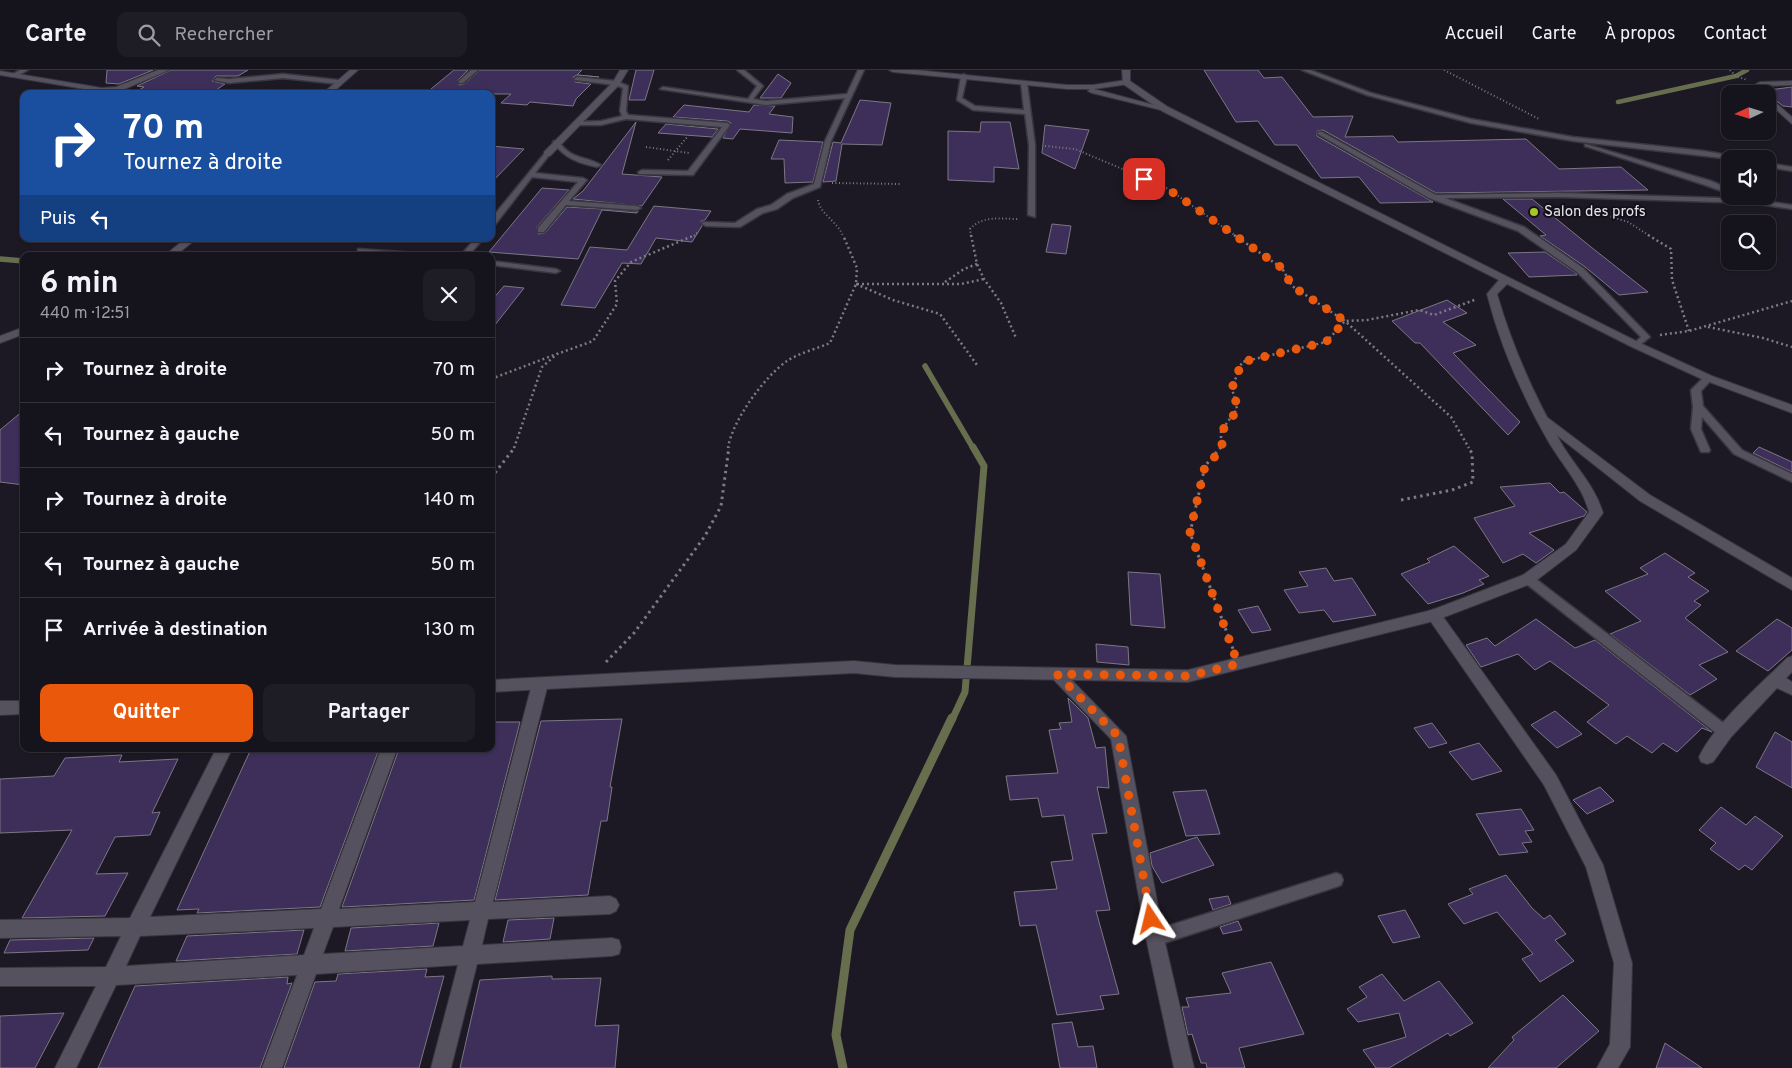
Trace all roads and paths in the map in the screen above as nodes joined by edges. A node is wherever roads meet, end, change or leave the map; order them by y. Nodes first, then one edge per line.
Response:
1 (25, 70) edge
2 (165, 70) edge
3 (270, 70) edge
4 (354, 70) edge
5 (475, 70) edge
6 (624, 70) edge
7 (740, 70) edge
8 (861, 70) edge
9 (893, 70) edge
10 (1126, 70) edge
11 (1305, 70) edge
12 (1444, 70) edge
13 (1730, 70) edge
14 (0, 73) edge
15 (15, 75) junction
16 (964, 76) junction
17 (577, 79) dead end
18 (217, 80) dead end
19 (255, 80) junction
20 (338, 82) junction
21 (461, 82) dead end
22 (1126, 82) junction
23 (616, 83) junction
24 (1024, 83) junction
25 (1792, 83) edge
26 (1760, 84) joint
27 (1067, 87) junction
28 (330, 90) edge
29 (663, 90) dead end
30 (850, 96) junction
31 (749, 101) junction
32 (1776, 106) edge
33 (1165, 109) junction
34 (1028, 112) junction
35 (626, 117) junction
36 (1540, 119) dead end
37 (1792, 122) edge
38 (576, 124) junction
39 (690, 133) dead end
40 (1320, 133) dead end
41 (1572, 139) junction
42 (556, 142) junction
43 (1032, 145) junction
44 (646, 147) dead end
45 (676, 151) junction
46 (547, 154) joint
47 (704, 155) junction
48 (1721, 156) edge
49 (597, 165) dead end
50 (1776, 166) edge
51 (1792, 169) edge
52 (642, 172) dead end
53 (658, 172) junction
54 (530, 175) junction
55 (818, 182) junction
56 (901, 184) dead end
57 (1721, 188) edge
58 (1432, 196) junction
59 (1721, 200) edge
60 (564, 203) junction
61 (1776, 205) edge
62 (1792, 207) edge
63 (637, 208) dead end
64 (1591, 210) dead end
65 (1032, 215) joint
66 (495, 219) edge
67 (706, 224) joint
68 (541, 230) dead end
69 (187, 242) edge
70 (476, 242) edge
71 (361, 251) dead end
72 (174, 252) edge
73 (375, 252) edge
74 (468, 252) edge
75 (495, 263) edge
76 (977, 264) junction
77 (556, 272) dead end
78 (984, 279) junction
79 (1505, 280) junction
80 (945, 282) junction
81 (856, 284) junction
82 (1492, 294) junction
83 (1792, 301) edge
84 (1345, 321) junction
85 (1706, 326) junction
86 (1689, 331) junction
87 (20, 332) edge
88 (1646, 337) junction
89 (1016, 338) dead end
90 (0, 340) edge
91 (1636, 345) junction
92 (1792, 348) edge
93 (557, 354) junction
94 (978, 365) dead end
95 (495, 377) edge
96 (1708, 378) junction
97 (1698, 407) junction
98 (1792, 409) edge
99 (1544, 419) junction
100 (1705, 450) dead end
101 (495, 473) edge
102 (1792, 478) edge
103 (1401, 500) dead end
104 (1528, 579) junction
105 (1792, 585) edge
106 (1434, 615) junction
107 (1792, 662) edge
108 (1238, 664) junction
109 (1057, 674) junction
110 (1775, 680) junction
111 (588, 682) junction
112 (540, 684) junction
113 (495, 686) edge
114 (1792, 689) edge
115 (20, 707) edge
116 (0, 708) edge
117 (1725, 732) junction
118 (222, 752) edge
119 (388, 752) edge
120 (1707, 757) dead end
121 (1336, 880) dead end
122 (610, 905) dead end
123 (481, 911) junction
124 (326, 918) junction
125 (135, 927) junction
126 (0, 929) edge
127 (1155, 938) junction
128 (612, 947) dead end
129 (470, 955) junction
130 (310, 965) junction
131 (111, 976) junction
132 (0, 977) edge
133 (65, 1068) edge
134 (272, 1068) edge
135 (441, 1068) edge
136 (1184, 1068) edge
137 (1607, 1068) edge

1 - 15 lane
2 - 15 street
3 - 19 lane
4 - 20 street
5 - 21 lane
6 - 23 street
7 - 31 lane
8 - 30 lane
9 - 16 street
10 - 22 street
11 - 41 lane
12 - 36 path
13 - 26 path
14 - 15 street
16 - 24 street
16 - 34 lane
17 - 23 lane
18 - 19 lane
19 - 20 lane
20 - 28 street
22 - 27 street
22 - 33 street
23 - 35 lane
23 - 38 street
24 - 27 street
24 - 34 lane
25 - 26 street
27 - 33 street
29 - 31 lane
30 - 31 lane
30 - 55 lane
32 - 37 street
33 - 79 street
34 - 43 lane
35 - 38 lane
35 - 47 lane
38 - 42 street
39 - 45 path
40 - 58 lane
41 - 48 lane
41 - 57 lane
42 - 46 street
42 - 49 lane
43 - 65 lane
43 - 84 path
44 - 45 path
45 - 47 path
45 - 53 path
46 - 54 lane
47 - 53 lane
50 - 51 lane
52 - 53 lane
54 - 60 lane
54 - 66 lane
55 - 56 path
55 - 67 lane
55 - 81 path
58 - 59 lane
58 - 88 lane
60 - 63 lane
60 - 68 lane
61 - 62 lane
64 - 86 path
65 - 76 path
67 - 93 path
69 - 72 street
70 - 74 lane
71 - 73 lane
75 - 77 lane
76 - 78 path
76 - 80 path
78 - 80 path
78 - 89 path
79 - 82 street
79 - 91 street
80 - 81 path
81 - 94 path
81 - 111 path
82 - 84 path
82 - 99 street
83 - 85 path
84 - 103 path
84 - 108 path
85 - 86 path
85 - 92 path
86 - 88 path
87 - 90 street
88 - 91 lane
91 - 96 street
93 - 95 path
93 - 101 path
96 - 97 lane
96 - 98 street
97 - 100 lane
97 - 102 lane
99 - 104 street
99 - 105 street
104 - 106 street
104 - 117 lane
106 - 108 street
106 - 137 street
107 - 110 street
108 - 109 street
109 - 111 street
109 - 127 street
110 - 114 street
110 - 117 street
111 - 112 street
112 - 113 street
112 - 123 street
115 - 116 street
117 - 120 street
118 - 125 street
119 - 124 street
121 - 127 lane
122 - 123 street
123 - 124 street
123 - 129 street
124 - 125 street
124 - 130 street
125 - 126 street
125 - 131 street
127 - 136 street
128 - 129 street
129 - 130 street
129 - 135 street
130 - 131 street
130 - 134 street
131 - 132 street
131 - 133 street

